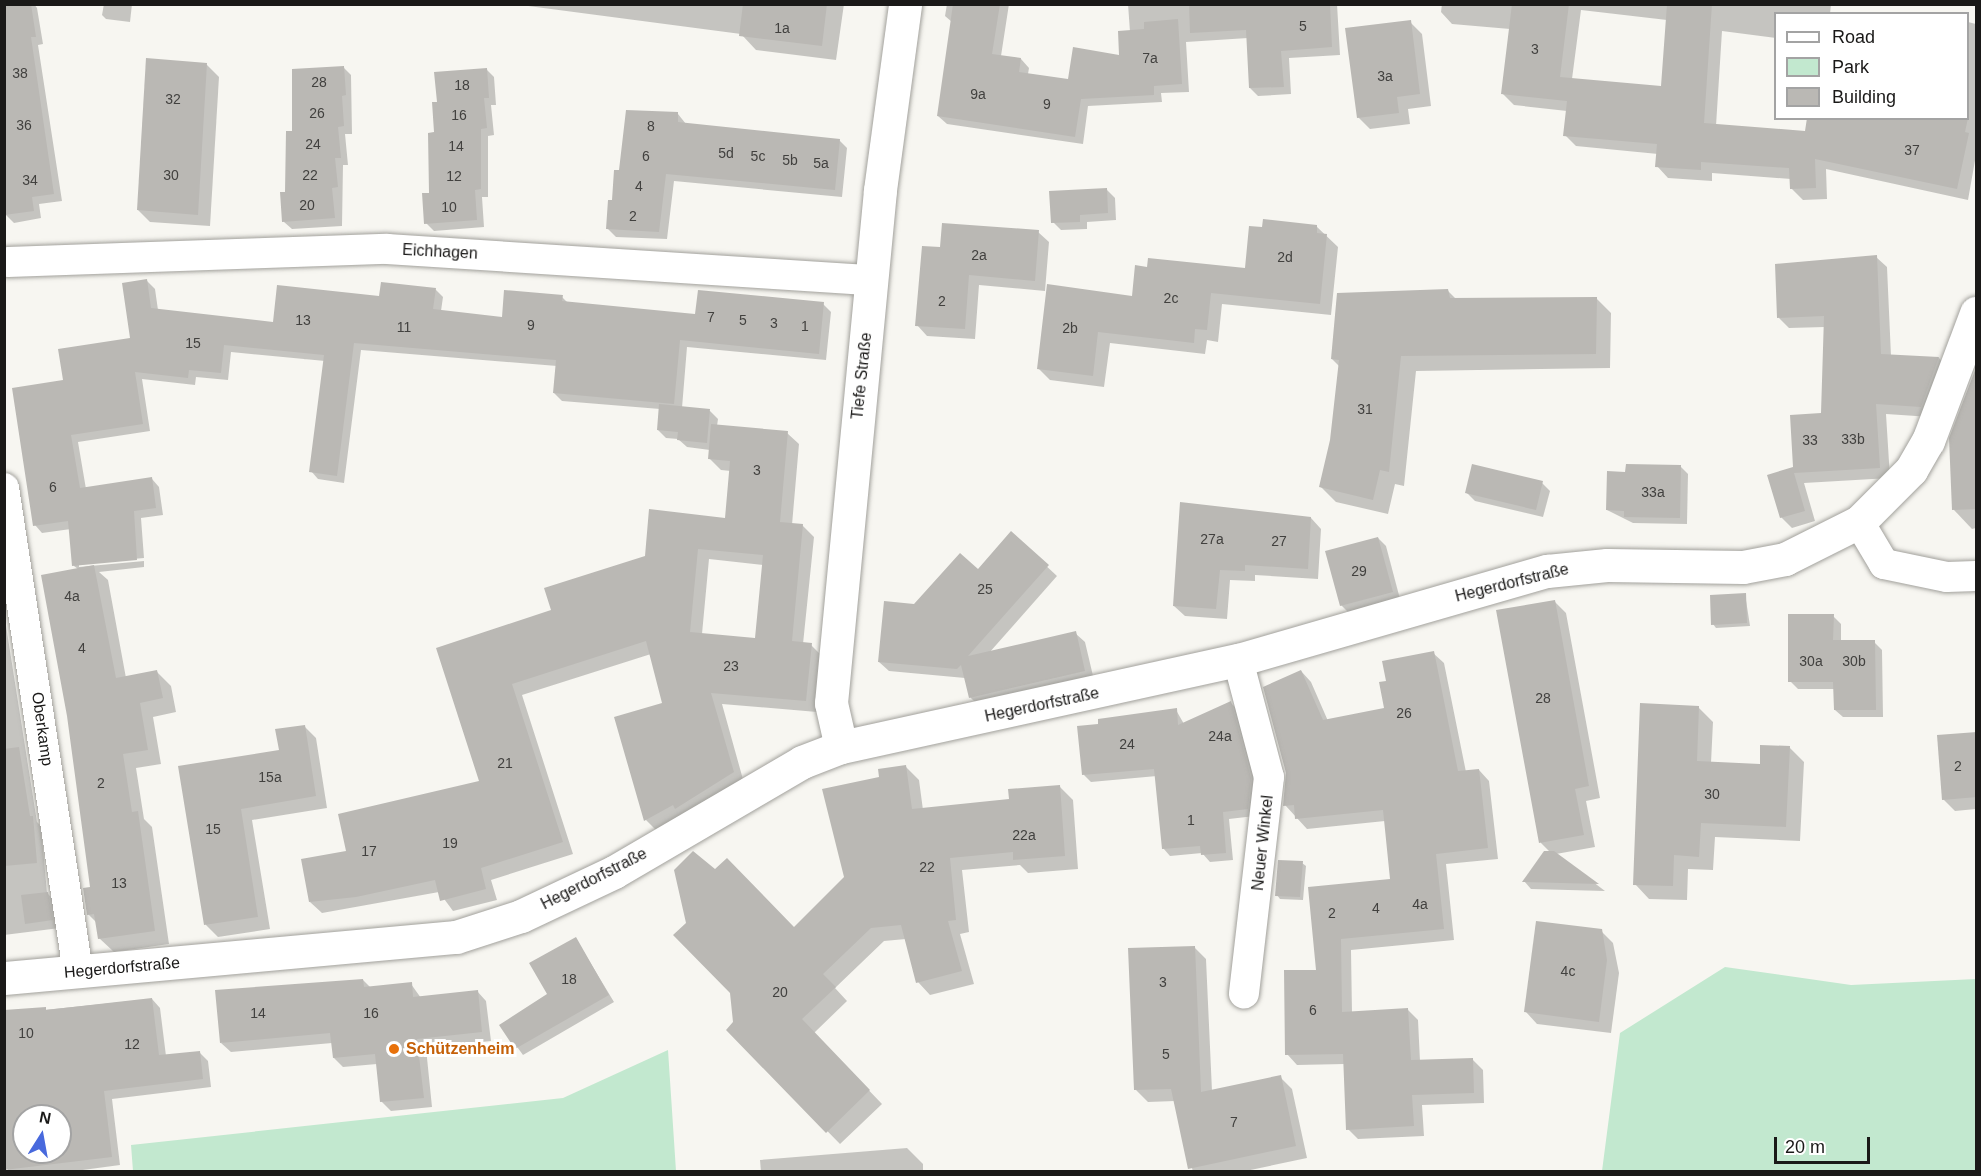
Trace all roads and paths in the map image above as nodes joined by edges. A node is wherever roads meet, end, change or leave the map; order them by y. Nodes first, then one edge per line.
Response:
1 (905, 4) edge
2 (8, 261) dead end
3 (871, 280) junction
4 (1977, 313) edge
5 (4, 488) edge
6 (1859, 522) junction
7 (1977, 576) edge
8 (1238, 660) junction
9 (842, 747) junction
10 (78, 971) junction
11 (4, 978) edge
12 (1244, 994) dead end

1 - 3 main road, Tiefe Straße
2 - 3 street, Eichhagen
3 - 9 main road, Tiefe Straße
4 - 6 main road, Hegerdorfstraße
5 - 10 street, Oberkamp
6 - 7 street
6 - 8 main road, Hegerdorfstraße
8 - 9 main road, Hegerdorfstraße
8 - 12 street, Neuer Winkel
9 - 10 main road, Hegerdorfstraße
10 - 11 main road, Hegerdorfstraße

